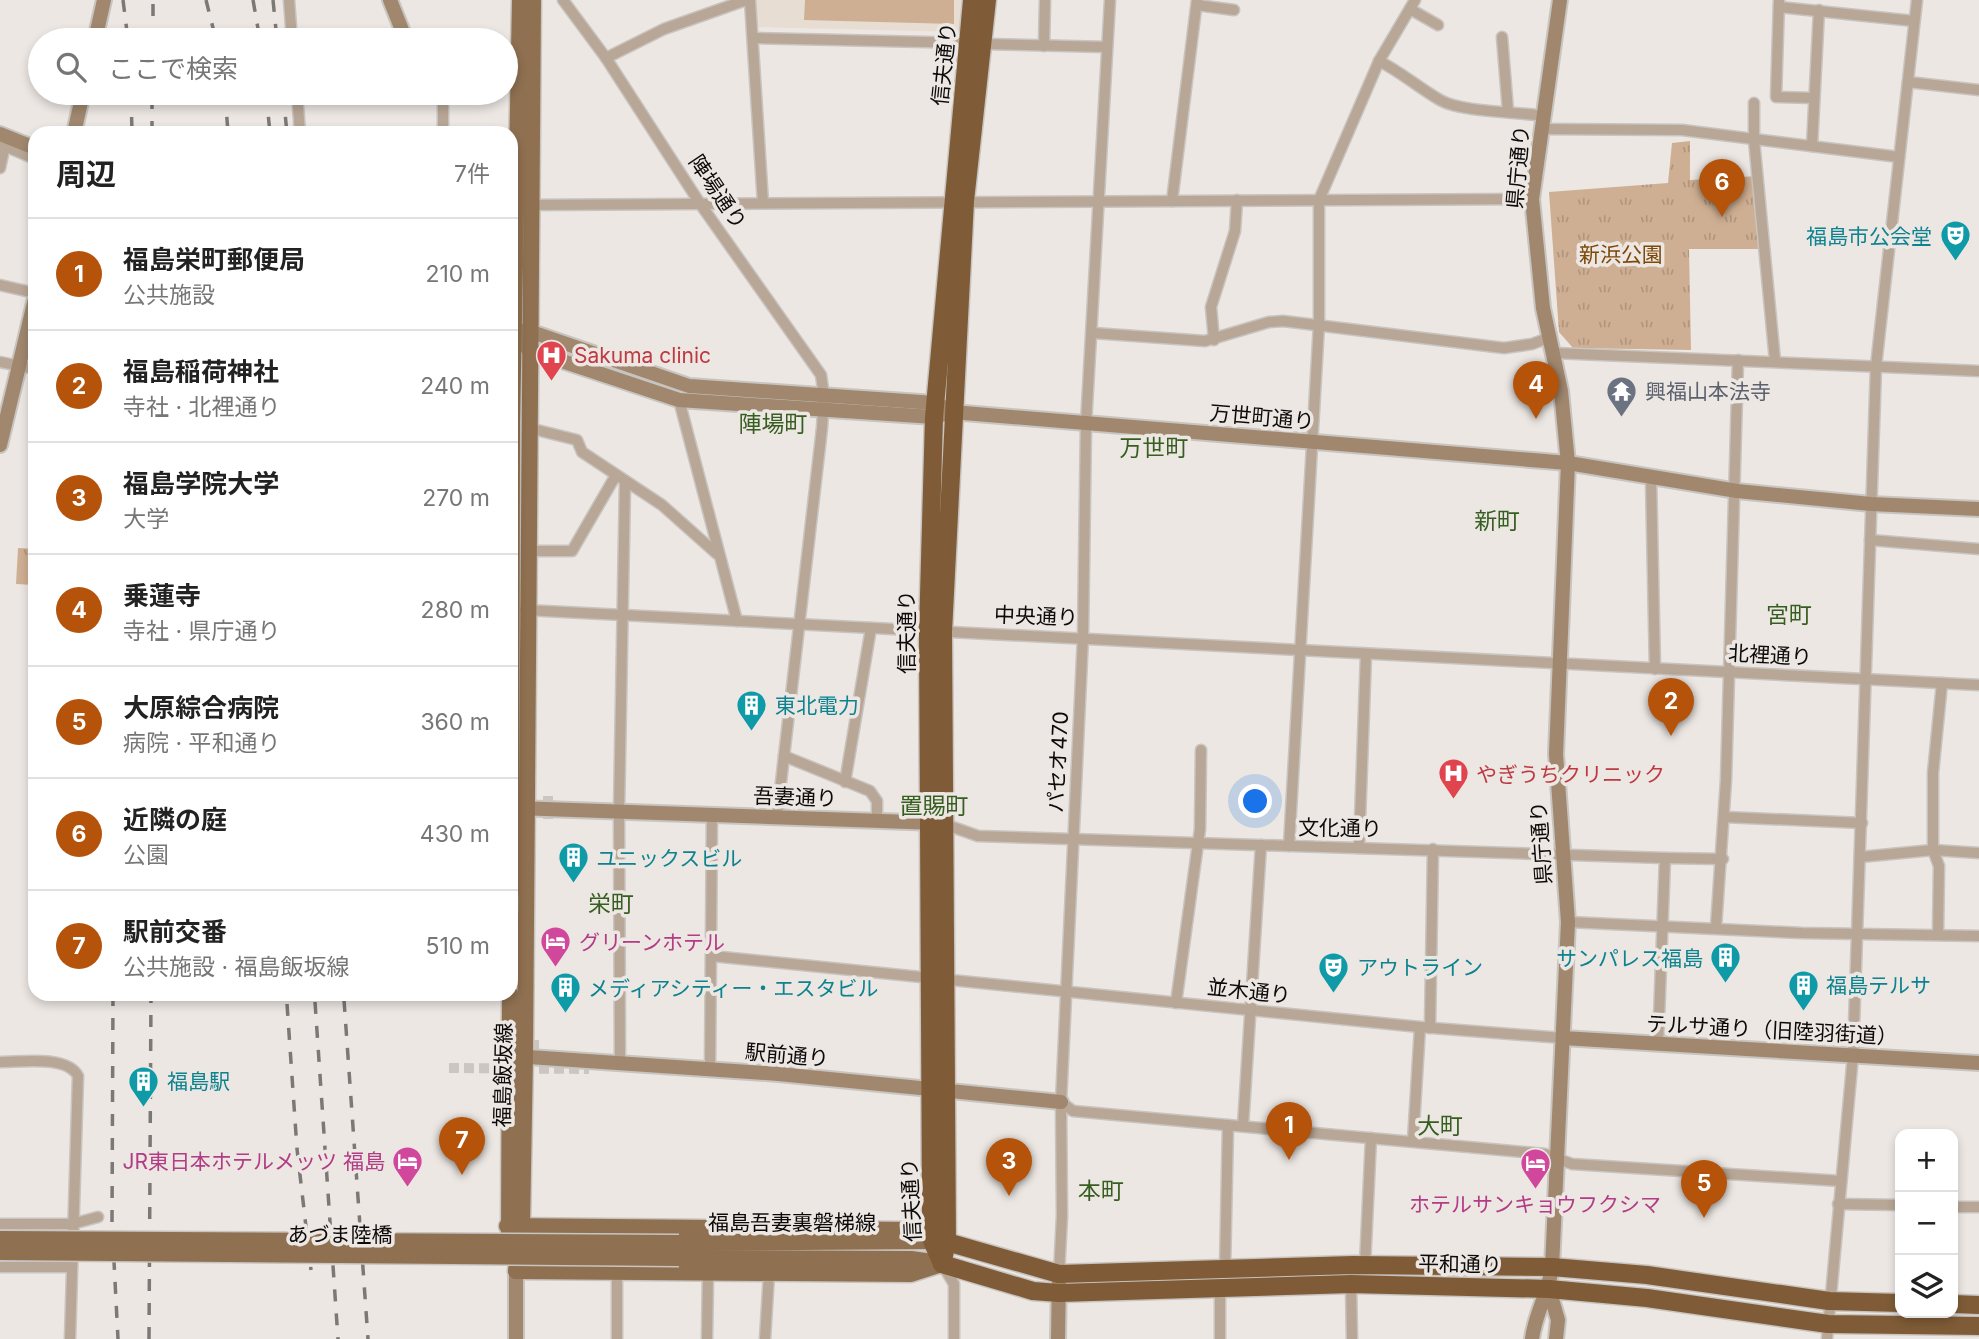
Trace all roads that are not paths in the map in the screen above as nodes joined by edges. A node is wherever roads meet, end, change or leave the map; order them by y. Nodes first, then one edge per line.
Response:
1 (104, 0) edge
2 (289, 0) edge
3 (390, 0) edge
4 (520, 0) edge
5 (533, 0) edge
6 (563, 0) edge
7 (748, 0) edge
8 (972, 0) edge
9 (987, 0) edge
10 (1045, 0) edge
11 (1110, 0) edge
12 (1560, 0) edge
13 (1917, 0) edge
14 (1197, 2) edge
15 (1413, 4) edge
16 (1779, 4) edge
17 (1234, 10) dead end
18 (1819, 10) junction
19 (1914, 21) junction
20 (1438, 25) dead end
21 (98, 28) edge
22 (291, 28) edge
23 (401, 28) edge
24 (1502, 37) dead end
25 (754, 38) junction
26 (976, 44) junction
27 (1044, 46) junction
28 (1107, 47) junction
29 (606, 58) junction
30 (1379, 61) junction
31 (1908, 82) junction
32 (519, 87) edge
33 (1979, 90) edge
34 (1814, 98) junction
35 (1754, 103) dead end
36 (80, 105) edge
37 (298, 105) edge
38 (443, 105) edge
39 (1508, 111) junction
40 (1543, 122) junction
41 (76, 126) edge
42 (299, 126) edge
43 (443, 126) edge
44 (2, 141) edge
45 (1754, 141) junction
46 (1812, 146) junction
47 (28, 147) edge
48 (28, 155) edge
49 (1899, 156) junction
50 (0, 168) edge
51 (1237, 200) junction
52 (1319, 200) junction
53 (1532, 200) junction
54 (1101, 201) junction
55 (1172, 201) junction
56 (958, 202) junction
57 (763, 204) junction
58 (701, 205) junction
59 (519, 206) edge
60 (0, 285) edge
61 (28, 291) edge
62 (1319, 324) junction
63 (28, 325) edge
64 (518, 331) edge
65 (1093, 333) junction
66 (1548, 338) junction
67 (1214, 340) junction
68 (529, 350) junction
69 (1553, 353) junction
70 (1738, 360) junction
71 (1775, 361) junction
72 (0, 362) edge
73 (17, 366) junction
74 (1876, 366) junction
75 (28, 368) edge
76 (1979, 371) edge
77 (679, 400) junction
78 (824, 404) junction
79 (934, 410) junction
80 (952, 412) junction
81 (1086, 424) junction
82 (528, 428) junction
83 (1311, 442) junction
84 (0, 445) edge
85 (1568, 463) junction
86 (616, 475) junction
87 (1651, 478) junction
88 (625, 482) junction
89 (1737, 491) junction
90 (1871, 504) junction
91 (1979, 509) edge
92 (1870, 540) junction
93 (1979, 549) edge
94 (527, 551) junction
95 (717, 554) junction
96 (518, 603) edge
97 (518, 609) edge
98 (622, 616) junction
99 (737, 621) junction
100 (799, 625) junction
101 (872, 628) junction
102 (935, 632) junction
103 (1083, 637) junction
104 (1299, 650) junction
105 (1366, 654) junction
106 (1559, 662) junction
107 (1655, 669) junction
108 (1728, 672) junction
109 (1866, 680) junction
110 (1942, 683) junction
111 (1979, 685) edge
112 (518, 708) edge
113 (1201, 750) dead end
114 (784, 756) junction
115 (845, 782) junction
116 (519, 808) edge
117 (619, 811) junction
118 (712, 815) junction
119 (777, 817) junction
120 (1724, 817) junction
121 (877, 821) junction
122 (937, 823) junction
123 (1862, 823) junction
124 (1074, 840) junction
125 (1198, 844) junction
126 (1261, 845) junction
127 (1289, 846) junction
128 (1359, 848) junction
129 (1433, 849) junction
130 (1933, 850) junction
131 (1979, 853) edge
132 (1564, 856) junction
133 (1860, 857) junction
134 (1665, 858) junction
135 (1723, 859) junction
136 (1568, 922) junction
137 (1662, 925) junction
138 (1716, 927) junction
139 (518, 932) edge
140 (1856, 934) junction
141 (1938, 934) junction
142 (1979, 936) edge
143 (712, 956) junction
144 (938, 979) junction
145 (1066, 992) junction
146 (511, 1001) edge
147 (517, 1001) edge
148 (1176, 1003) junction
149 (1248, 1010) junction
150 (1425, 1028) junction
151 (1563, 1038) junction
152 (1658, 1045) junction
153 (1853, 1055) junction
154 (517, 1056) junction
155 (0, 1062) edge
156 (620, 1063) junction
157 (1979, 1063) edge
158 (710, 1070) junction
159 (938, 1090) junction
160 (1061, 1102) junction
161 (1228, 1125) junction
162 (1243, 1125) junction
163 (1371, 1138) junction
164 (1413, 1141) junction
165 (1555, 1158) junction
166 (1840, 1181) junction
167 (1838, 1204) junction
168 (1895, 1205) edge
169 (1958, 1207) edge
170 (1979, 1207) edge
171 (98, 1217) dead end
172 (0, 1224) edge
173 (72, 1224) junction
174 (514, 1226) junction
175 (0, 1239) edge
176 (939, 1241) junction
177 (679, 1250) junction
178 (0, 1252) edge
179 (942, 1264) junction
180 (1365, 1265) junction
181 (70, 1267) junction
182 (1552, 1267) junction
183 (0, 1268) edge
184 (1224, 1269) junction
185 (516, 1271) junction
186 (617, 1272) junction
187 (708, 1273) junction
188 (769, 1274) junction
189 (1059, 1274) junction
190 (1351, 1284) junction
191 (1220, 1288) junction
192 (1549, 1289) junction
193 (1059, 1293) junction
194 (1829, 1301) junction
195 (1895, 1303) edge
196 (1958, 1304) edge
197 (1979, 1305) edge
198 (1979, 1326) edge
199 (1828, 1331) edge
200 (70, 1339) edge
201 (516, 1339) edge
202 (617, 1339) edge
203 (708, 1339) edge
204 (765, 1339) edge
205 (954, 1339) edge
206 (1058, 1339) edge
207 (1220, 1339) edge
208 (1352, 1339) edge
209 (1532, 1339) edge
210 (1556, 1339) edge

1 - 21 street
2 - 22 street
3 - 23 street
4 - 32 main road
5 - 32 main road
6 - 29 street, 陣場通り
7 - 25 street
7 - 29 street
8 - 26 highway, 信夫通り
9 - 26 highway, 信夫通り
10 - 27 street
11 - 28 street, パセオ470
12 - 40 street, 県庁通り
13 - 19 street
14 - 17 street
14 - 55 street
15 - 20 street
15 - 30 street
16 - 18 street
16 - 34 street
18 - 19 street
18 - 34 street
19 - 31 street
24 - 39 street
25 - 26 street
25 - 57 street
26 - 27 street
26 - 56 highway, 信夫通り
27 - 28 street
28 - 54 street, パセオ470
29 - 58 street, 陣場通り
30 - 39 street
30 - 52 street
31 - 33 street
31 - 49 street
32 - 59 main road
34 - 46 street
35 - 45 street
36 - 41 street
37 - 42 street
38 - 43 street
39 - 40 street
40 - 45 street
40 - 53 street, 県庁通り
44 - 47 street
44 - 48 street
44 - 50 street
45 - 46 street
45 - 71 street
46 - 49 street
49 - 74 street
51 - 52 street
51 - 55 street
51 - 67 street
52 - 53 street
52 - 62 street
53 - 66 street, 県庁通り
54 - 55 street
54 - 56 street
54 - 65 street, パセオ470
56 - 57 street
56 - 79 highway, 信夫通り
56 - 80 highway, 信夫通り
57 - 58 street
58 - 59 street
58 - 78 street, 陣場通り
59 - 64 main road
60 - 61 street
62 - 66 street
62 - 67 street
62 - 83 street
63 - 73 street
64 - 68 main road, 福島飯坂線
64 - 78 street
65 - 67 street
65 - 81 street, パセオ470
66 - 69 street, 県庁通り
68 - 77 street
68 - 82 main road, 福島飯坂線
69 - 70 street
69 - 85 street, 県庁通り
70 - 71 street
70 - 89 street
71 - 74 street
72 - 73 street
73 - 75 street
73 - 84 street
74 - 76 street
74 - 90 street
77 - 78 street
77 - 95 street
78 - 79 street
78 - 100 street
79 - 80 street
79 - 102 highway, 信夫通り
80 - 81 street, 万世町通り
80 - 102 highway, 信夫通り
81 - 83 street, 万世町通り
81 - 103 street, パセオ470
82 - 86 street
82 - 94 main road, 福島飯坂線
83 - 85 street, 万世町通り
83 - 104 street
85 - 87 street, 万世町通り
85 - 106 street, 県庁通り
86 - 88 street
86 - 94 street
87 - 89 street, 万世町通り
87 - 107 street
88 - 95 street
88 - 98 street
89 - 90 street, 万世町通り
89 - 108 street
90 - 91 street, 万世町通り
90 - 92 street
92 - 93 street
92 - 109 street
94 - 96 main road, 福島飯坂線
95 - 99 street
97 - 98 street, 中央通り
98 - 99 street, 中央通り
98 - 117 street
99 - 100 street, 中央通り
100 - 101 street, 中央通り
100 - 114 street
101 - 102 street, 中央通り
101 - 115 street
102 - 103 street, 中央通り
102 - 122 highway, 信夫通り
103 - 104 street, 中央通り
103 - 124 street, パセオ470
104 - 105 street, 中央通り
104 - 127 street
105 - 106 street, 中央通り
105 - 128 street
106 - 107 street, 北裡通り
106 - 132 street, 県庁通り
107 - 108 street, 北裡通り
108 - 109 street, 北裡通り
108 - 120 street
109 - 110 street, 北裡通り
109 - 123 street
110 - 111 street, 北裡通り
110 - 130 street
112 - 116 main road, 福島飯坂線
113 - 125 street
114 - 115 street
114 - 119 street
115 - 121 street
116 - 117 street, 吾妻通り
116 - 139 main road, 福島飯坂線
117 - 118 street, 吾妻通り
117 - 156 street
118 - 119 street, 吾妻通り
118 - 143 street
119 - 121 street, 吾妻通り
120 - 123 street
120 - 135 street
121 - 122 street, 吾妻通り
122 - 124 street, 吾妻通り
122 - 144 highway, 信夫通り
123 - 133 street
124 - 125 street, 文化通り
124 - 145 street, パセオ470
125 - 126 street, 文化通り
125 - 148 street
126 - 127 street, 文化通り
126 - 149 street
127 - 128 street, 文化通り
128 - 129 street, 文化通り
129 - 132 street, 文化通り
129 - 150 street
130 - 131 street
130 - 133 street
130 - 141 street
132 - 134 street, 文化通り
132 - 136 street, 県庁通り
133 - 140 street
134 - 135 street, 文化通り
134 - 137 street
135 - 138 street
136 - 137 street
136 - 151 street, 県庁通り
137 - 138 street
137 - 152 street
138 - 140 street
140 - 141 street
140 - 153 street
141 - 142 street
143 - 144 street, 並木通り
143 - 158 street
144 - 145 street, 並木通り
144 - 159 highway, 信夫通り
145 - 148 street, 並木通り
145 - 160 street, パセオ470
146 - 154 main road, 福島飯坂線
147 - 154 main road, 福島飯坂線
148 - 149 street, 並木通り
149 - 150 street, 並木通り
149 - 162 street
150 - 151 street, 並木通り
150 - 164 street
151 - 152 street, テルサ通り（旧陸羽街道）
151 - 165 street, 県庁通り
152 - 153 street, テルサ通り（旧陸羽街道）
153 - 157 street, テルサ通り（旧陸羽街道）
153 - 166 street
154 - 156 street, 駅前通り
154 - 174 main road, 福島飯坂線
155 - 173 street
156 - 158 street, 駅前通り
158 - 159 street, 駅前通り
159 - 160 street, 駅前通り
159 - 176 highway, 信夫通り
160 - 161 street
160 - 189 street, パセオ470
161 - 162 street
161 - 184 street
162 - 163 street
163 - 164 street
163 - 180 street
164 - 165 street
165 - 166 street
165 - 182 street, 県庁通り
166 - 167 street
167 - 168 street
167 - 194 street
169 - 170 street
171 - 173 street
172 - 173 street
173 - 181 street
174 - 176 main road
174 - 185 main road, 福島飯坂線
175 - 177 main road, あづま陸橋, bridge
176 - 177 main road, 福島吾妻裏磐梯線
176 - 179 highway, 信夫通り
176 - 189 highway, 平和通り
177 - 178 main road, あづま陸橋, bridge
177 - 179 main road, 福島吾妻裏磐梯線
179 - 188 main road
179 - 193 highway, 平和通り
179 - 205 street
180 - 182 highway, 平和通り
180 - 184 highway, 平和通り
181 - 183 street
181 - 200 street
182 - 192 street, 県庁通り
182 - 194 highway, 平和通り
184 - 189 highway, 平和通り
185 - 186 main road
185 - 201 street
186 - 187 main road
186 - 202 street
187 - 188 main road
187 - 203 street
188 - 204 street
189 - 193 street
190 - 191 highway, 平和通り
190 - 192 highway, 平和通り
190 - 208 street
191 - 193 highway, 平和通り
191 - 207 street
192 - 199 highway, 平和通り
192 - 209 street, 県庁通り
192 - 210 street, 県庁通り
193 - 206 street
194 - 195 highway, 平和通り
194 - 199 street
196 - 197 highway
198 - 199 highway, 平和通り

